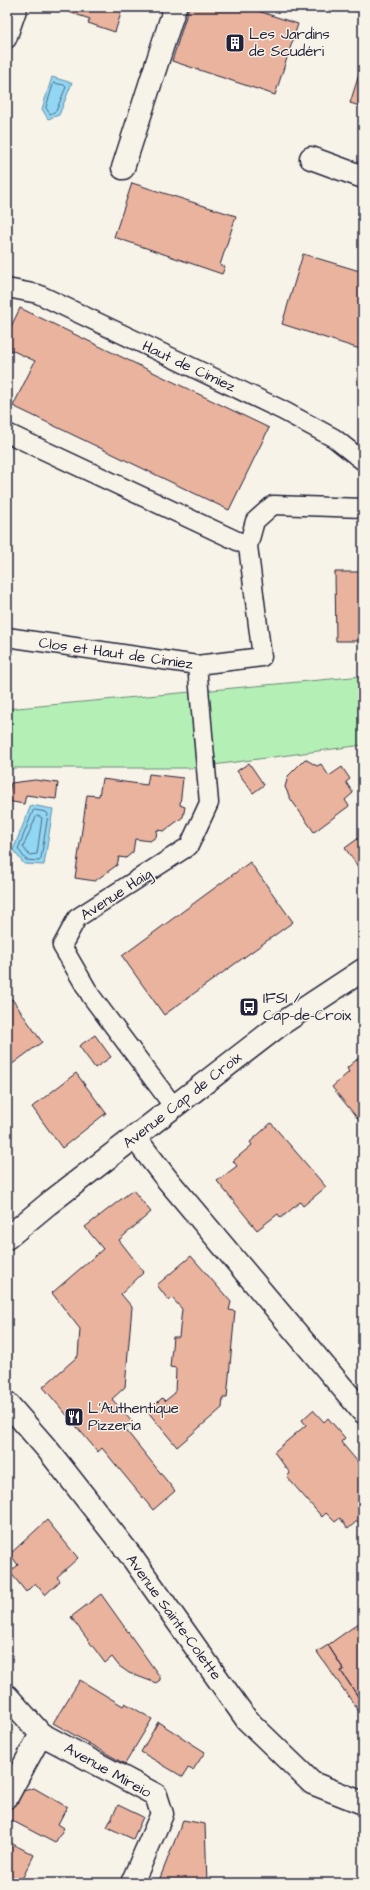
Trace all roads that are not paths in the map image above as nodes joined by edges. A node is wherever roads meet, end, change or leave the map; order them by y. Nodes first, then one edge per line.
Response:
1 (18, 7) edge
2 (175, 7) edge
3 (7, 39) edge
4 (311, 158) dead end
5 (122, 168) dead end
6 (363, 177) edge
7 (7, 288) edge
8 (7, 433) edge
9 (363, 461) edge
10 (363, 508) edge
11 (248, 546) junction
12 (7, 638) edge
13 (197, 664) junction
14 (363, 970) edge
15 (174, 1107) junction
16 (135, 1138) junction
17 (7, 1238) edge
18 (7, 1403) edge
19 (363, 1412) edge
20 (7, 1696) edge
21 (41, 1734) junction
22 (7, 1797) edge
23 (363, 1803) edge
24 (132, 1883) edge

1 - 3 lane
2 - 5 street
4 - 6 street
7 - 9 lane, Haut de Cimiez
8 - 11 lane
10 - 11 lane, Clos et Haut de Cimiez
11 - 13 lane, Clos et Haut de Cimiez
12 - 13 lane, Clos et Haut de Cimiez
13 - 15 lane, Avenue Haig
14 - 15 street, Avenue Cap de Croix
15 - 16 street, Avenue Cap de Croix
16 - 17 street, Avenue Cap de Croix
16 - 19 street
18 - 23 street, Avenue Sainte-Colette
20 - 21 street, Avenue Mireio
21 - 22 street
21 - 24 street, Avenue Mireio

